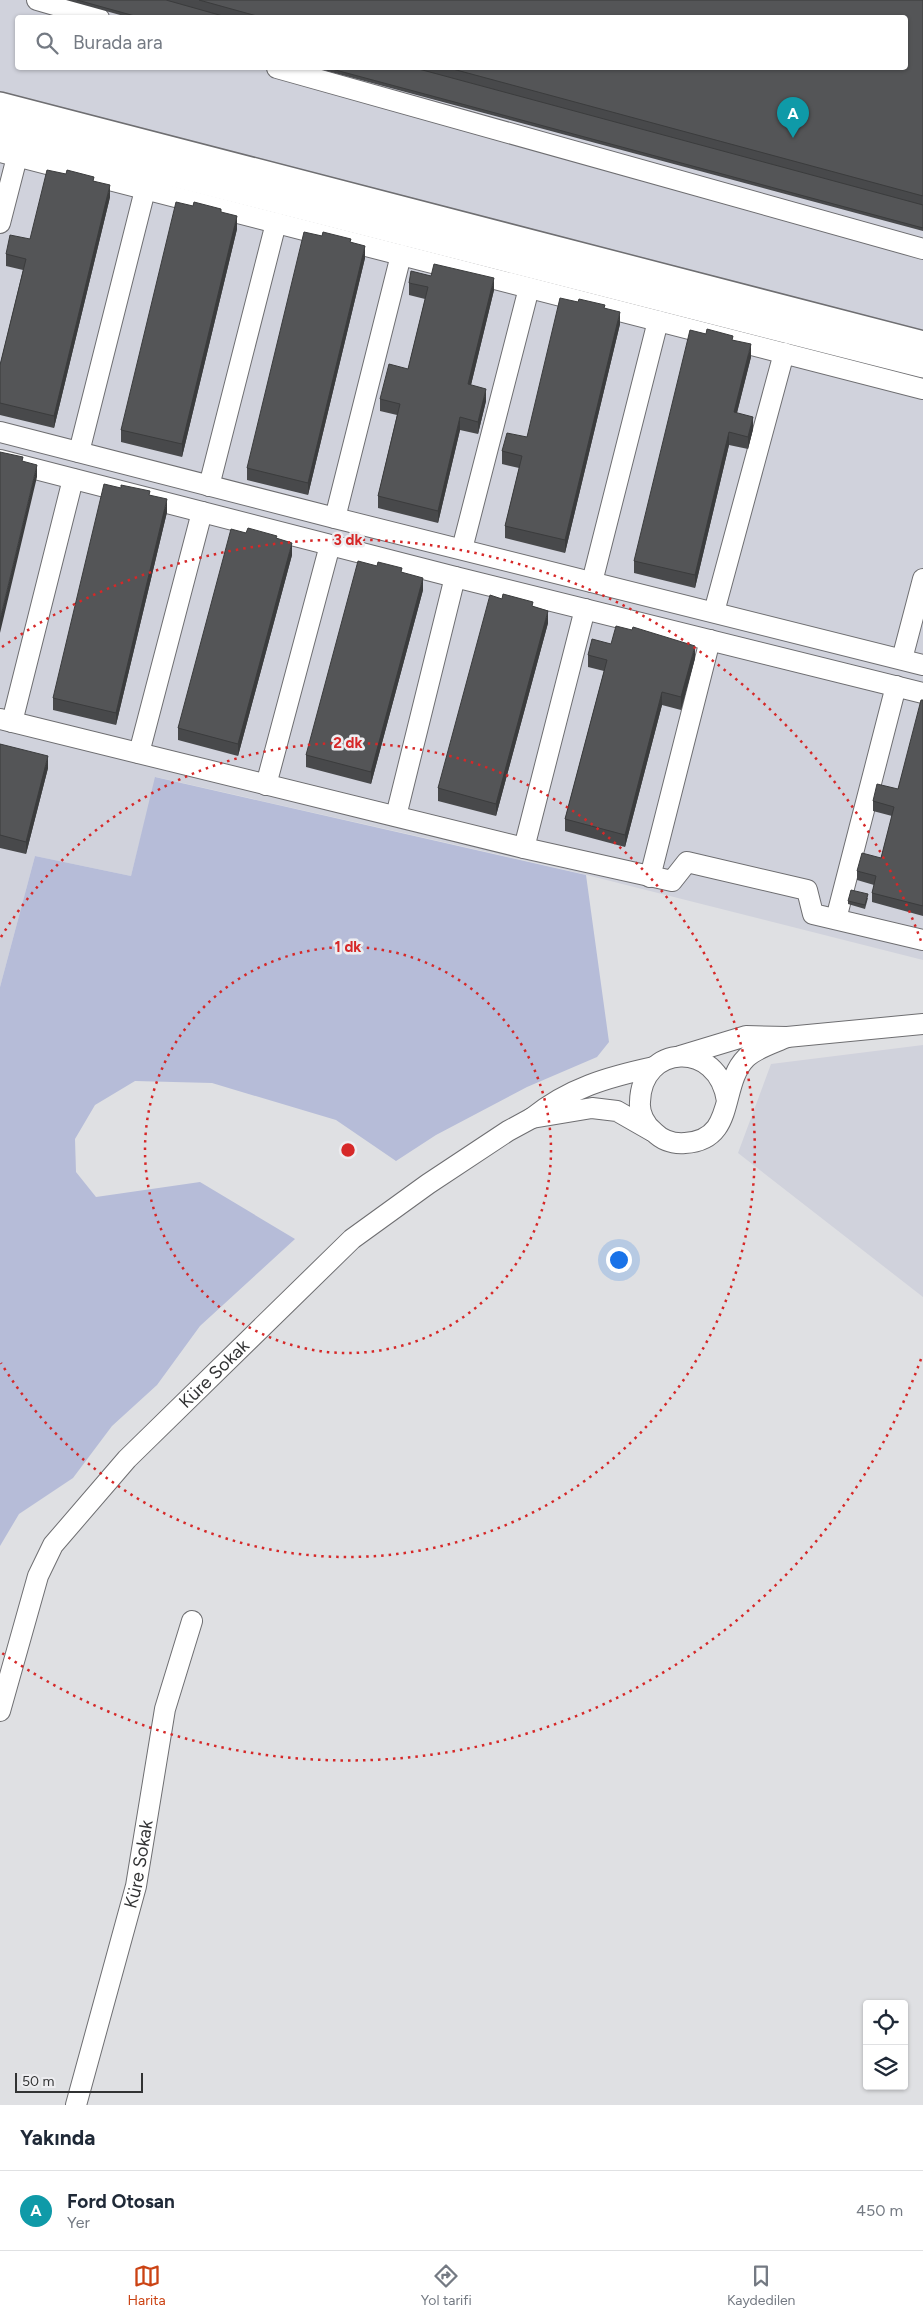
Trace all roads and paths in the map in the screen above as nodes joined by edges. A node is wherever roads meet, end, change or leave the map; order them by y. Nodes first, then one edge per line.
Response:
1 (36, 0) edge
2 (88, 15) edge
3 (284, 70) edge
4 (0, 105) edge
5 (0, 130) edge
6 (8, 154) edge
7 (145, 190) junction
8 (0, 223) edge
9 (276, 223) junction
10 (923, 249) edge
11 (401, 255) junction
12 (529, 288) junction
13 (658, 321) junction
14 (923, 344) edge
15 (784, 353) junction
16 (923, 364) edge
17 (923, 389) edge
18 (0, 432) edge
19 (79, 452) junction
20 (0, 460) edge
21 (73, 479) junction
22 (209, 486) junction
23 (202, 512) junction
24 (335, 518) junction
25 (330, 544) junction
26 (462, 549) junction
27 (455, 576) junction
28 (923, 580) edge
29 (592, 582) junction
30 (585, 609) junction
31 (714, 612) junction
32 (710, 640) junction
33 (902, 659) junction
34 (923, 665) edge
35 (896, 686) junction
36 (923, 693) edge
37 (6, 721) edge
38 (139, 753) junction
39 (266, 785) junction
40 (396, 816) junction
41 (524, 848) junction
42 (650, 877) junction
43 (836, 919) junction
44 (923, 940) edge
45 (923, 1024) edge
46 (787, 1038) junction
47 (680, 1056) junction
48 (654, 1067) junction
49 (727, 1101) junction
50 (532, 1118) junction
51 (652, 1131) junction
52 (192, 1621) dead end
53 (0, 1711) edge
54 (76, 2105) edge

1 - 2 street
3 - 10 street
4 - 14 main road
5 - 16 main road
6 - 7 street
6 - 8 street
7 - 9 street
7 - 19 street
9 - 11 street
9 - 22 street
11 - 12 street
11 - 24 street
12 - 13 street
12 - 26 street
13 - 15 street
13 - 29 street
15 - 17 street
15 - 31 street
18 - 19 street
19 - 22 street
20 - 21 street
21 - 23 street
21 - 37 street
22 - 24 street
23 - 25 street
23 - 38 street
24 - 26 street
25 - 27 street
25 - 39 street
26 - 29 street
27 - 30 street
27 - 40 street
28 - 33 street
29 - 31 street
30 - 32 street
30 - 41 street
31 - 33 street
32 - 35 street
32 - 42 street
33 - 34 street
35 - 36 street
35 - 43 street
37 - 38 street
38 - 39 street
39 - 40 street
40 - 41 street
41 - 42 street
42 - 43 street
43 - 44 street
45 - 46 street
46 - 47 street
46 - 49 street
47 - 48 street
47 - 49 street
48 - 50 street
48 - 51 street
49 - 51 street
50 - 51 street
50 - 53 street, Küre Sokak
52 - 54 street, Küre Sokak

